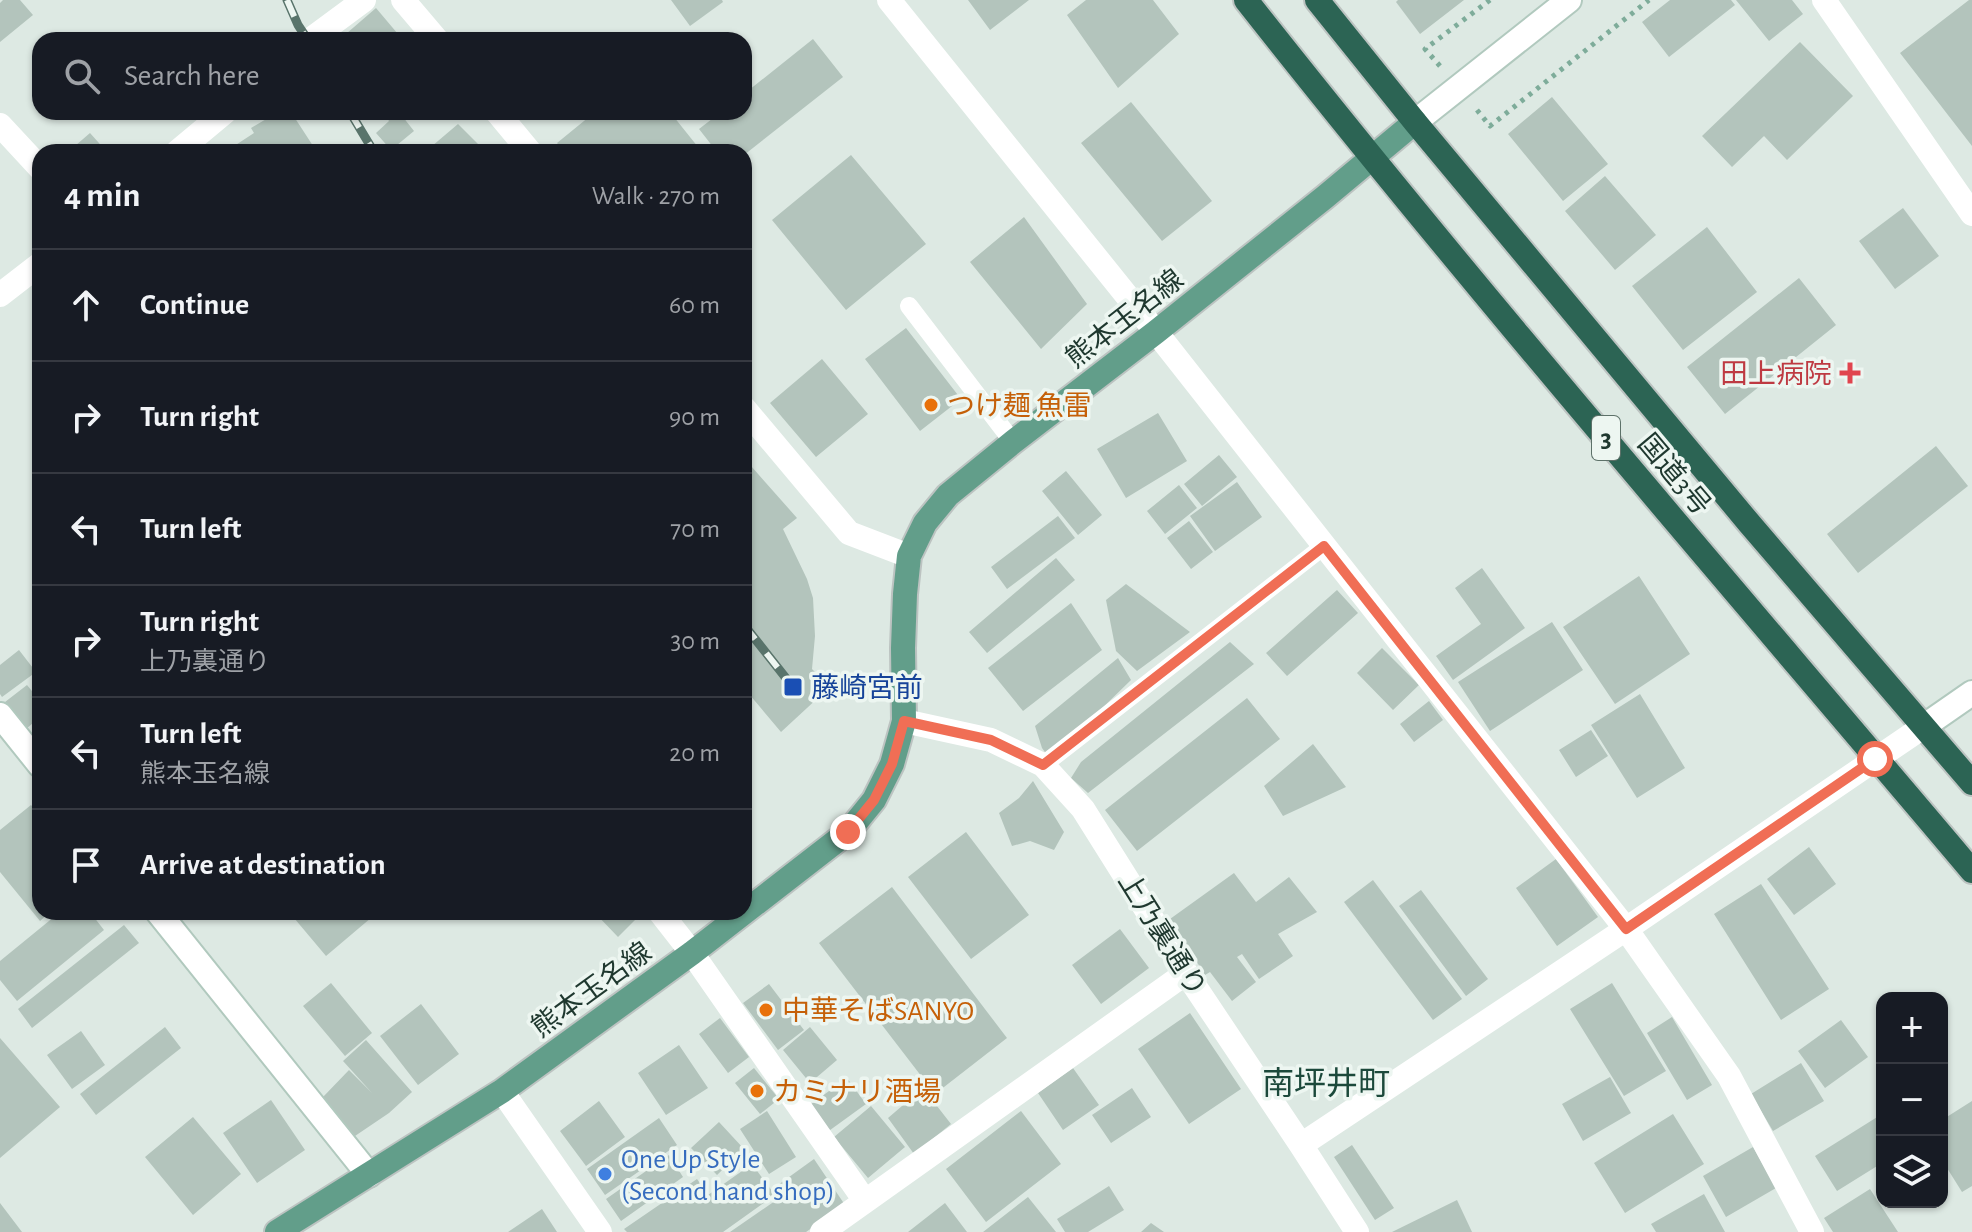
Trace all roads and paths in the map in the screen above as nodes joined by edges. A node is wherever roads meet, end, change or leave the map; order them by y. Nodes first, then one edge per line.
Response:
1 (364, 0) edge
2 (403, 0) edge
3 (889, 0) edge
4 (1246, 0) edge
5 (1317, 0) edge
6 (1569, 0) edge
7 (1824, 0) edge
8 (321, 32) edge
9 (430, 32) edge
10 (215, 120) edge
11 (504, 120) edge
12 (1415, 122) junction
13 (0, 125) edge
14 (187, 144) edge
15 (523, 144) edge
16 (32, 159) edge
17 (1373, 159) junction
18 (1972, 214) edge
19 (32, 270) edge
20 (0, 295) edge
21 (909, 306) dead end
22 (1156, 332) junction
23 (752, 418) edge
24 (1013, 442) junction
25 (1324, 546) junction
26 (909, 556) junction
27 (1972, 693) edge
28 (0, 715) edge
29 (904, 721) junction
30 (1923, 727) junction
31 (32, 755) edge
32 (1875, 759) junction
33 (1043, 765) junction
34 (1972, 783) edge
35 (1972, 871) edge
36 (752, 906) edge
37 (164, 920) edge
38 (666, 920) edge
39 (735, 920) edge
40 (1626, 929) junction
41 (692, 953) junction
42 (1186, 973) junction
43 (502, 1091) junction
44 (1301, 1145) junction
45 (369, 1175) junction
46 (865, 1201) junction
47 (277, 1232) edge
48 (600, 1232) edge
49 (822, 1232) edge
50 (1357, 1232) edge
51 (1812, 1232) edge

1 - 8 street
2 - 9 street
3 - 22 street
4 - 17 highway, 国道3号 / 3
5 - 12 highway, 国道3号 / 3
6 - 12 street
7 - 18 street
10 - 14 street
11 - 15 street
12 - 17 main road, 熊本玉名線
12 - 30 highway, 国道3号 / 3
13 - 16 street
17 - 22 main road, 熊本玉名線
17 - 32 highway, 国道3号 / 3
19 - 20 street
21 - 24 lane
22 - 24 main road, 熊本玉名線
22 - 25 street
23 - 26 street
24 - 26 main road, 熊本玉名線
25 - 33 lane
25 - 40 street
26 - 29 main road, 熊本玉名線
27 - 30 street
28 - 31 street
29 - 33 street, 上乃裏通り
29 - 36 main road, 熊本玉名線
30 - 32 street
30 - 34 highway, 国道3号 / 3
32 - 35 highway, 国道3号 / 3
32 - 40 street
33 - 42 street, 上乃裏通り
37 - 45 street
38 - 41 street
39 - 41 main road, 熊本玉名線
40 - 44 street
40 - 51 street
41 - 43 main road, 熊本玉名線
41 - 46 street
42 - 44 street, 上乃裏通り
42 - 46 street
43 - 45 main road, 熊本玉名線
43 - 48 street
44 - 50 street, 上乃裏通り
45 - 47 main road, 熊本玉名線
46 - 49 street

